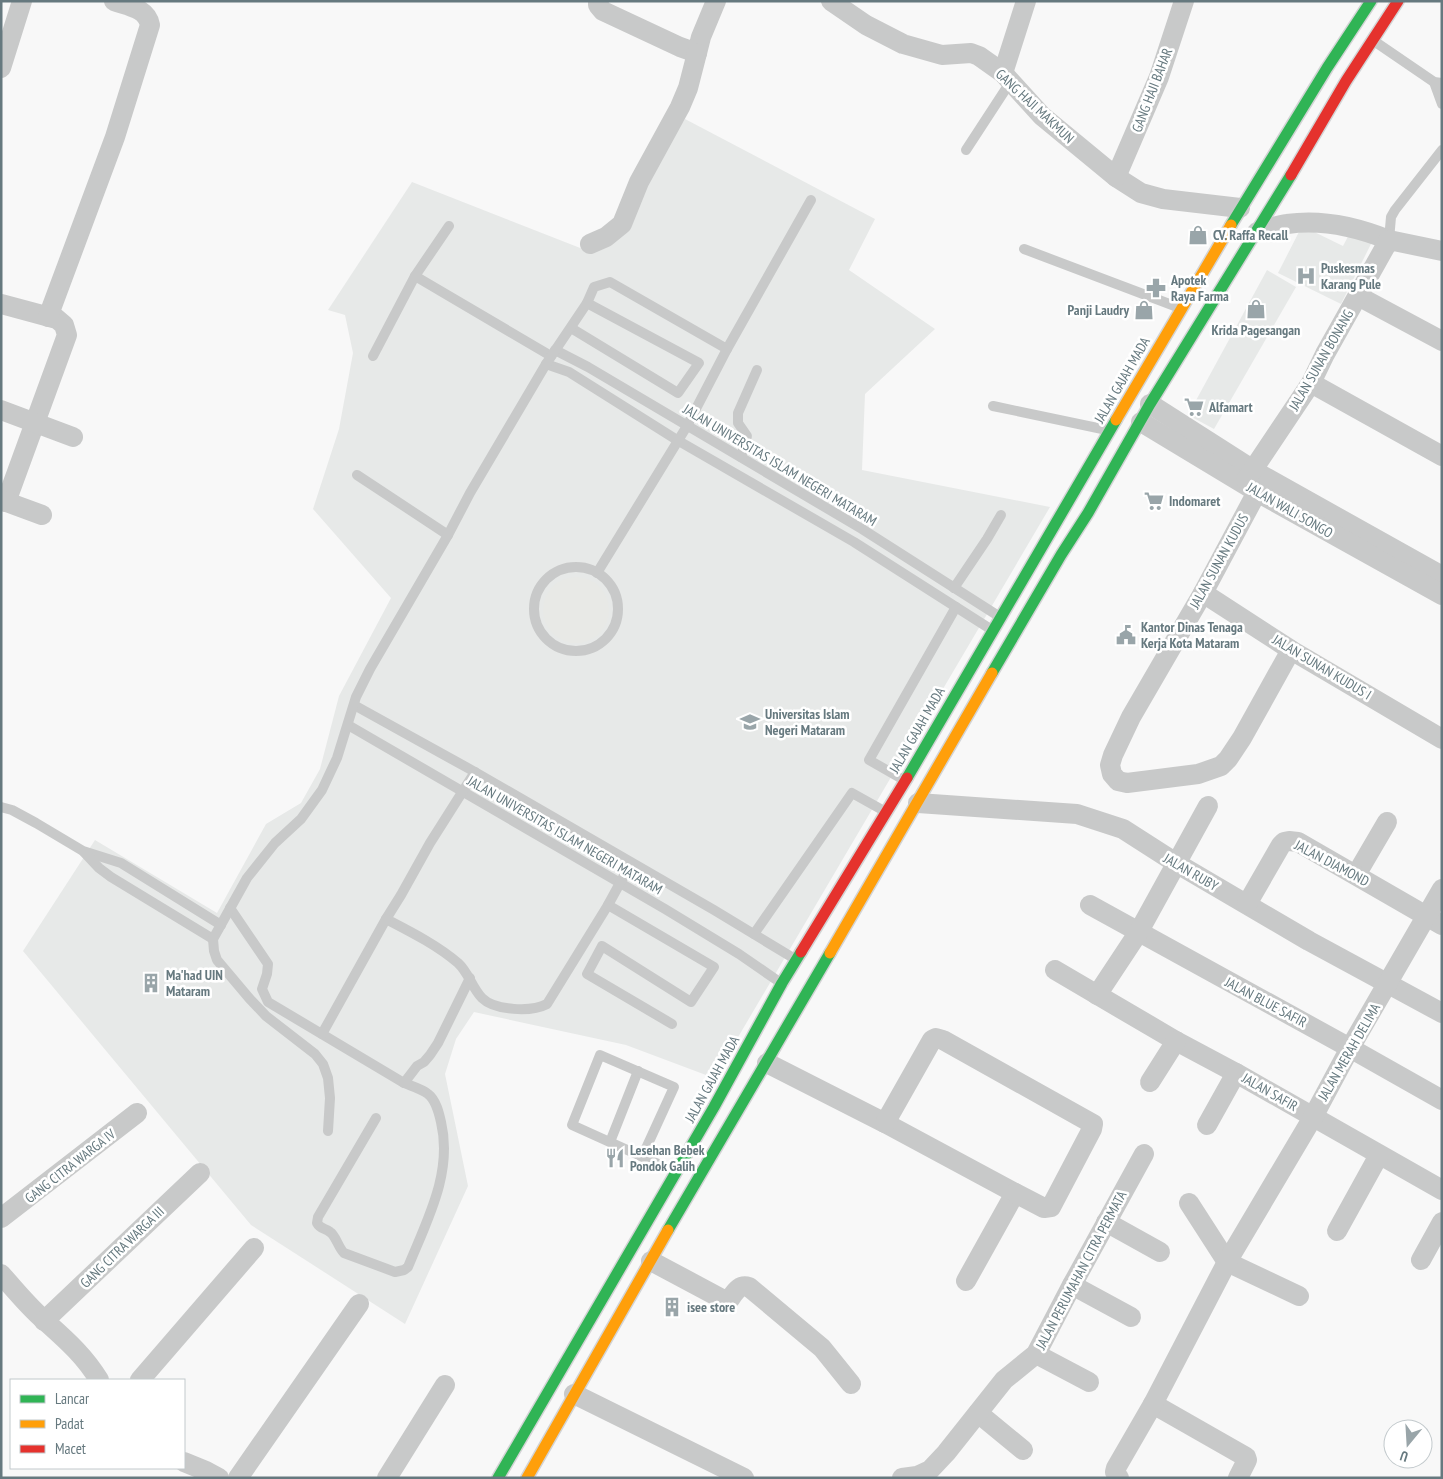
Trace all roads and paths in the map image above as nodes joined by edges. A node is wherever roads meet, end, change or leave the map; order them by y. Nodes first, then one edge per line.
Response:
1 (22, 1) edge
2 (114, 1) edge
3 (598, 1) edge
4 (716, 1) edge
5 (831, 1) edge
6 (1026, 1) edge
7 (1184, 1) edge
8 (1371, 1) edge
9 (1398, 1) edge
10 (1374, 41) junction
11 (697, 53) junction
12 (1, 68) edge
13 (1327, 68) junction
14 (1007, 77) junction
15 (1346, 81) junction
16 (1438, 83) edge
17 (1442, 104) edge
18 (966, 150) dead end
19 (1442, 150) edge
20 (1116, 177) junction
21 (811, 200) dead end
22 (1240, 208) junction
23 (449, 226) dead end
24 (1257, 232) junction
25 (1389, 240) junction
26 (590, 244) dead end
27 (1024, 249) dead end
28 (1442, 251) edge
29 (414, 276) junction
30 (1358, 296) junction
31 (587, 303) junction
32 (1, 304) edge
33 (1181, 309) junction
34 (48, 316) junction
35 (1202, 321) junction
36 (571, 328) junction
37 (1442, 341) edge
38 (727, 349) junction
39 (372, 356) dead end
40 (551, 357) junction
41 (757, 370) dead end
42 (1311, 383) junction
43 (1150, 404) junction
44 (993, 406) dead end
45 (1, 410) edge
46 (1140, 422) junction
47 (35, 423) junction
48 (687, 426) junction
49 (1110, 430) junction
50 (73, 438) dead end
51 (678, 440) junction
52 (1442, 456) edge
53 (741, 458) junction
54 (357, 475) dead end
55 (1251, 481) junction
56 (4, 501) edge
57 (1069, 502) junction
58 (1088, 513) junction
59 (42, 515) dead end
60 (1000, 515) dead end
61 (448, 535) junction
62 (597, 573) junction
63 (1442, 576) edge
64 (954, 588) junction
65 (1203, 593) junction
66 (1442, 595) edge
67 (956, 607) junction
68 (1001, 618) junction
69 (993, 630) junction
70 (1291, 650) junction
71 (354, 705) junction
72 (348, 725) junction
73 (1442, 739) edge
74 (475, 772) junction
75 (905, 780) junction
76 (463, 792) junction
77 (918, 802) junction
78 (1208, 806) dead end
79 (1, 808) edge
80 (886, 813) junction
81 (1387, 822) dead end
82 (83, 851) junction
83 (631, 863) junction
84 (1176, 864) junction
85 (1356, 875) junction
86 (620, 882) junction
87 (1442, 889) edge
88 (1247, 904) junction
89 (608, 905) junction
90 (1090, 905) dead end
91 (230, 908) junction
92 (386, 919) junction
93 (1434, 920) edge
94 (221, 925) junction
95 (1138, 933) junction
96 (754, 934) junction
97 (213, 939) junction
98 (796, 960) junction
99 (1055, 970) dead end
100 (470, 978) junction
101 (782, 984) junction
102 (1388, 984) junction
103 (1097, 996) junction
104 (1442, 1013) edge
105 (672, 1024) dead end
106 (322, 1034) junction
107 (1176, 1041) junction
108 (1350, 1048) junction
109 (767, 1063) junction
110 (638, 1071) junction
111 (1236, 1073) junction
112 (1150, 1082) dead end
113 (404, 1083) junction
114 (1442, 1100) edge
115 (714, 1107) junction
116 (137, 1113) dead end
117 (1313, 1117) junction
118 (376, 1118) dead end
119 (734, 1118) junction
120 (885, 1123) junction
121 (1207, 1125) dead end
122 (328, 1131) dead end
123 (610, 1142) junction
124 (1144, 1154) dead end
125 (1380, 1154) junction
126 (642, 1157) junction
127 (676, 1172) junction
128 (200, 1173) dead end
129 (1442, 1190) edge
130 (1015, 1193) junction
131 (1189, 1203) dead end
132 (1, 1218) edge
133 (1106, 1222) junction
134 (1442, 1222) edge
135 (1337, 1231) dead end
136 (254, 1248) dead end
137 (1160, 1252) dead end
138 (1421, 1260) dead end
139 (651, 1261) junction
140 (1227, 1262) junction
141 (1, 1274) edge
142 (966, 1281) dead end
143 (1072, 1285) junction
144 (1299, 1296) dead end
145 (359, 1304) dead end
146 (1131, 1317) dead end
147 (44, 1321) junction
148 (1036, 1354) junction
149 (98, 1379) edge
150 (141, 1379) edge
151 (1089, 1382) dead end
152 (446, 1384) dead end
153 (851, 1384) dead end
154 (574, 1394) junction
155 (1154, 1404) junction
156 (978, 1413) junction
157 (1023, 1450) dead end
158 (185, 1462) edge
159 (716, 1471) edge
160 (935, 1474) edge
161 (219, 1478) edge
162 (238, 1478) edge
163 (387, 1478) edge
164 (498, 1478) edge
165 (527, 1478) edge
166 (744, 1478) edge
167 (902, 1478) edge
168 (1119, 1478) edge
169 (1238, 1478) edge

1 - 12 street
2 - 34 street
3 - 11 street
4 - 11 street
5 - 14 street, GANG HAJI MAKMUN
6 - 14 street
7 - 20 street, GANG HAJI BAHAR
8 - 13 main road, JALAN GAJAH MADA
9 - 10 main road
10 - 15 main road
10 - 16 lane
11 - 26 street
13 - 15 main road
13 - 22 main road, JALAN GAJAH MADA
14 - 18 lane
14 - 20 street, GANG HAJI MAKMUN
15 - 24 main road
16 - 17 lane
19 - 25 lane
20 - 22 street, GANG HAJI MAKMUN
21 - 38 lane
22 - 33 main road, JALAN GAJAH MADA
23 - 29 lane
24 - 25 street
24 - 35 main road
25 - 28 street
25 - 30 street, JALAN SUNAN BONANG
27 - 33 lane
29 - 39 lane
29 - 40 lane
30 - 37 street
30 - 42 street, JALAN SUNAN BONANG
31 - 36 lane
31 - 36 lane
31 - 38 lane
32 - 34 street
33 - 35 main road
33 - 49 main road, JALAN GAJAH MADA
34 - 47 street
35 - 43 main road
36 - 40 lane
38 - 48 lane
40 - 48 lane, JALAN UNIVERSITAS ISLAM NEGERI MATARAM
40 - 51 lane, JALAN UNIVERSITAS ISLAM NEGERI MATARAM
40 - 61 lane
41 - 53 lane
42 - 52 street
42 - 55 street, JALAN SUNAN BONANG
43 - 46 main road
43 - 55 street, JALAN WALI SONGO
44 - 49 lane
45 - 47 street
46 - 55 street, JALAN WALI SONGO
46 - 58 main road
47 - 50 street
47 - 56 street
48 - 51 lane
48 - 53 lane, JALAN UNIVERSITAS ISLAM NEGERI MATARAM
49 - 57 main road, JALAN GAJAH MADA
51 - 62 lane
51 - 67 lane, JALAN UNIVERSITAS ISLAM NEGERI MATARAM
53 - 64 lane, JALAN UNIVERSITAS ISLAM NEGERI MATARAM
54 - 61 lane
55 - 63 street, JALAN WALI SONGO
55 - 65 street, JALAN SUNAN KUDUS
55 - 66 street, JALAN WALI SONGO
56 - 59 street
57 - 58 main road
57 - 68 main road, JALAN GAJAH MADA
58 - 77 main road
60 - 64 lane
61 - 71 lane
62 - 62 lane
64 - 68 lane, JALAN UNIVERSITAS ISLAM NEGERI MATARAM
65 - 70 street, JALAN SUNAN KUDUS I
65 - 70 street, JALAN SUNAN KUDUS
67 - 69 lane, JALAN UNIVERSITAS ISLAM NEGERI MATARAM
67 - 75 lane
68 - 69 main road, JALAN GAJAH MADA
69 - 75 main road, JALAN GAJAH MADA
70 - 73 street, JALAN SUNAN KUDUS I
71 - 72 lane
71 - 74 lane, JALAN UNIVERSITAS ISLAM NEGERI MATARAM
72 - 76 lane, JALAN UNIVERSITAS ISLAM NEGERI MATARAM
72 - 91 lane
74 - 76 lane
74 - 83 lane, JALAN UNIVERSITAS ISLAM NEGERI MATARAM
75 - 80 main road, JALAN GAJAH MADA
76 - 86 lane, JALAN UNIVERSITAS ISLAM NEGERI MATARAM
76 - 92 lane
77 - 84 street, JALAN RUBY
77 - 109 main road
78 - 84 street
79 - 82 lane
80 - 96 lane
80 - 98 main road, JALAN GAJAH MADA
81 - 85 street
82 - 94 lane
82 - 97 lane
83 - 86 lane
83 - 96 lane, JALAN UNIVERSITAS ISLAM NEGERI MATARAM
84 - 88 street, JALAN RUBY
84 - 95 street
85 - 88 street, JALAN DIAMOND
85 - 93 street, JALAN DIAMOND
86 - 89 lane
86 - 101 lane, JALAN UNIVERSITAS ISLAM NEGERI MATARAM
87 - 93 street, JALAN MERAH DELIMA
88 - 102 street, JALAN RUBY
89 - 100 lane
89 - 105 lane
90 - 95 street, JALAN BLUE SAFIR
91 - 94 lane
91 - 106 lane
92 - 100 lane
92 - 106 lane
93 - 102 street, JALAN MERAH DELIMA
94 - 97 lane
95 - 103 street
95 - 108 street, JALAN BLUE SAFIR
96 - 98 lane, JALAN UNIVERSITAS ISLAM NEGERI MATARAM
97 - 122 lane
98 - 101 main road, JALAN GAJAH MADA
99 - 103 street, JALAN SAFIR
100 - 113 lane
101 - 115 main road, JALAN GAJAH MADA
102 - 104 street, JALAN RUBY
102 - 108 street, JALAN MERAH DELIMA
103 - 107 street, JALAN SAFIR
106 - 113 lane
107 - 111 street, JALAN SAFIR
107 - 112 street
108 - 114 street, JALAN BLUE SAFIR
108 - 117 street, JALAN MERAH DELIMA
109 - 119 main road
109 - 120 street
110 - 123 lane
110 - 123 lane
110 - 126 lane
111 - 117 street, JALAN SAFIR
111 - 121 street
113 - 118 lane
115 - 119 main road
115 - 127 main road, JALAN GAJAH MADA
116 - 132 street, GANG CITRA WARGA IV
117 - 125 street, JALAN SAFIR
117 - 140 street, JALAN MERAH DELIMA
119 - 139 main road
120 - 130 street
120 - 130 street
123 - 126 lane
124 - 133 street, JALAN PERUMAHAN CITRA PERMATA
125 - 129 street, JALAN SAFIR
125 - 135 street
126 - 127 lane
127 - 164 main road, JALAN GAJAH MADA
128 - 147 street, GANG CITRA WARGA III
130 - 142 street
131 - 140 street
133 - 137 street
133 - 143 street, JALAN PERUMAHAN CITRA PERMATA
134 - 138 street
136 - 150 street
139 - 153 street
139 - 154 main road
140 - 144 street
140 - 155 street, JALAN MERAH DELIMA
141 - 147 street
143 - 146 street
143 - 148 street, JALAN PERUMAHAN CITRA PERMATA
145 - 162 street
147 - 149 street
148 - 151 street
148 - 156 street, JALAN PERUMAHAN CITRA PERMATA
152 - 163 street
154 - 159 street
154 - 165 main road
155 - 168 street, JALAN MERAH DELIMA
155 - 169 street
156 - 157 street
156 - 160 street, JALAN PERUMAHAN CITRA PERMATA
158 - 161 street
159 - 166 street
160 - 167 street, JALAN PERUMAHAN CITRA PERMATA

